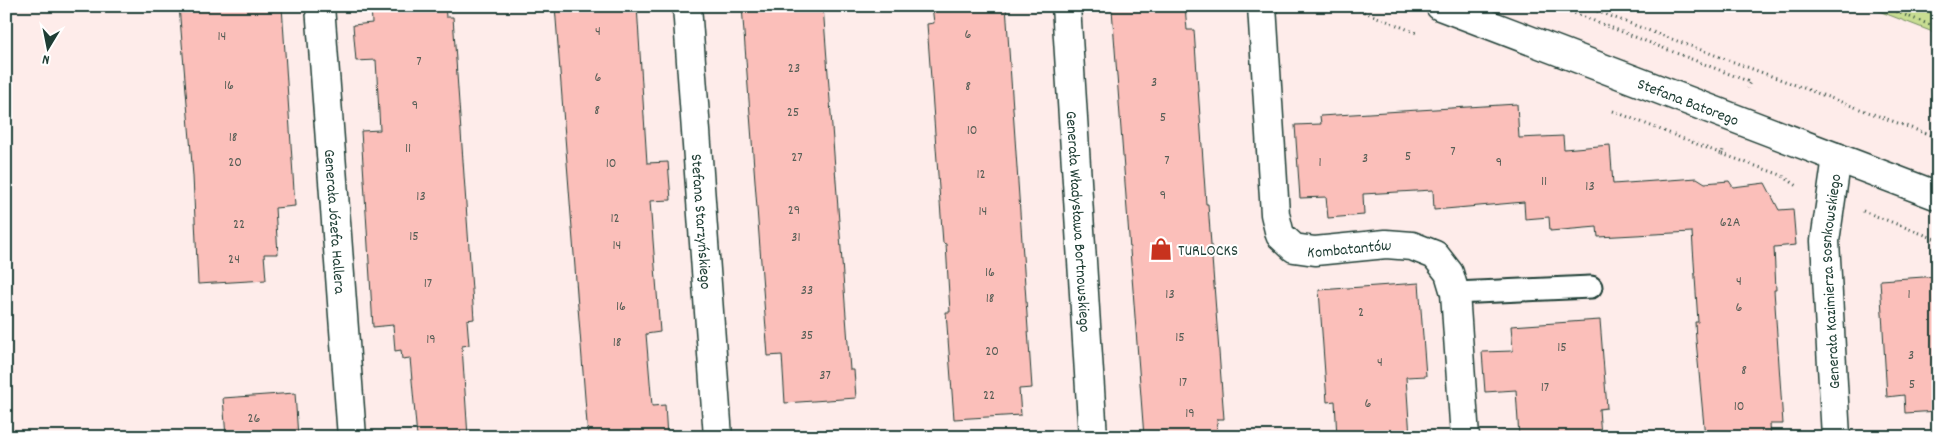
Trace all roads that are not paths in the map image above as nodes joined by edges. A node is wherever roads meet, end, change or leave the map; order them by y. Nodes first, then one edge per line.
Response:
1 (320, 6) edge
2 (687, 6) edge
3 (1066, 6) edge
4 (1262, 6) edge
5 (1440, 6) edge
6 (1838, 157) junction
7 (1938, 196) edge
8 (1591, 287) dead end
9 (1455, 293) junction
10 (352, 437) edge
11 (718, 437) edge
12 (1092, 437) edge
13 (1465, 437) edge
14 (1836, 437) edge

1 - 10 street, Generała Józefa Hallera
2 - 11 street, Stefana Starzyńskiego
3 - 12 street, Generała Władysława Bortnowskiego
4 - 9 street, Kombatantów
5 - 6 street, Stefana Batorego
6 - 7 street, Stefana Batorego
6 - 14 street, Generała Kazimierza Sosnkowskiego
8 - 9 lane
9 - 13 street, Kombatantów

